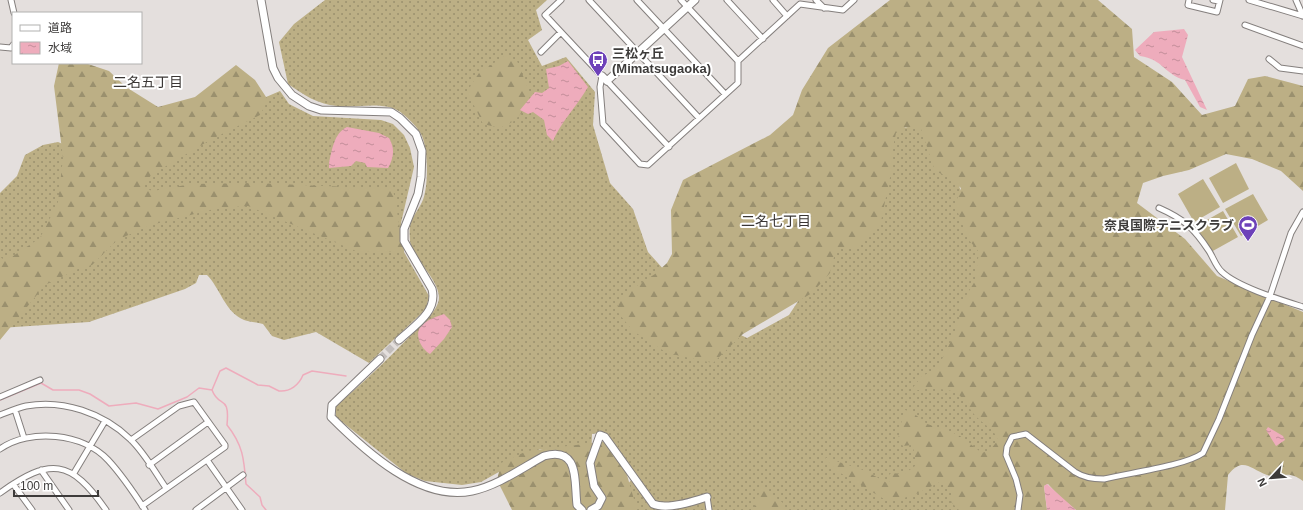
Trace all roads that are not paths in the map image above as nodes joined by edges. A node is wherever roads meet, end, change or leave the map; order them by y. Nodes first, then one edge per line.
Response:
1 (11, 0) edge
2 (261, 0) edge
3 (562, 0) edge
4 (589, 0) edge
5 (637, 0) edge
6 (681, 0) edge
7 (695, 0) edge
8 (727, 0) edge
9 (773, 0) edge
10 (816, 0) edge
11 (854, 0) edge
12 (1189, 0) edge
13 (1213, 0) edge
14 (1249, 0) edge
15 (1296, 0) edge
16 (1220, 1) edge
17 (688, 7) junction
18 (824, 8) junction
19 (14, 12) edge
20 (787, 16) junction
21 (1303, 16) edge
22 (1245, 25) dead end
23 (664, 28) junction
24 (561, 32) junction
25 (762, 39) junction
26 (12, 46) edge
27 (1303, 46) edge
28 (0, 47) edge
29 (541, 52) dead end
30 (638, 52) junction
31 (1269, 59) dead end
32 (738, 61) junction
33 (1303, 71) edge
34 (605, 78) junction
35 (725, 94) junction
36 (700, 118) junction
37 (669, 147) junction
38 (1159, 208) dead end
39 (1303, 212) edge
40 (1270, 296) junction
41 (1303, 307) edge
42 (399, 340) tunnel mouth
43 (380, 359) tunnel mouth
44 (40, 380) dead end
45 (0, 397) edge
46 (15, 410) junction
47 (0, 415) edge
48 (105, 421) junction
49 (208, 422) junction
50 (24, 438) junction
51 (131, 440) junction
52 (89, 447) junction
53 (0, 449) edge
54 (207, 460) junction
55 (149, 465) junction
56 (41, 470) junction
57 (74, 473) junction
58 (243, 475) dead end
59 (13, 484) junction
60 (166, 488) junction
61 (226, 488) junction
62 (0, 493) edge
63 (707, 498) joint
64 (144, 508) edge
65 (32, 510) edge
66 (69, 510) edge
67 (106, 510) edge
68 (196, 510) edge
69 (242, 510) edge
70 (582, 510) edge
71 (591, 510) edge
72 (709, 510) edge
73 (1018, 510) edge

1 - 19 street
2 - 42 street
3 - 24 street
4 - 30 street
5 - 23 street
6 - 17 street
7 - 17 street
8 - 25 street
9 - 20 street
10 - 18 street
11 - 18 street
12 - 16 street
13 - 16 street
14 - 21 street
15 - 21 street
17 - 23 street
17 - 32 street
18 - 20 street
20 - 25 street
22 - 27 street
23 - 30 street
23 - 35 street
24 - 29 street
24 - 34 street
25 - 32 street
26 - 28 street
30 - 34 street
30 - 36 street
31 - 33 street
32 - 35 street
34 - 37 street
34 - 37 street
35 - 36 street
36 - 37 street
38 - 40 street
39 - 40 street
40 - 41 street
40 - 73 street
43 - 70 street
44 - 45 street
46 - 47 street
46 - 48 street
46 - 50 street
48 - 51 street
48 - 52 street
49 - 51 street
49 - 54 street
49 - 55 street
50 - 52 street
50 - 53 street
51 - 55 street
52 - 57 street
52 - 64 street
54 - 60 street
54 - 61 street
55 - 60 street
56 - 57 street
56 - 59 street
56 - 66 street
57 - 67 street
58 - 61 street
59 - 62 street
59 - 65 street
60 - 64 street
61 - 68 street
61 - 69 street
63 - 71 street
63 - 72 street

